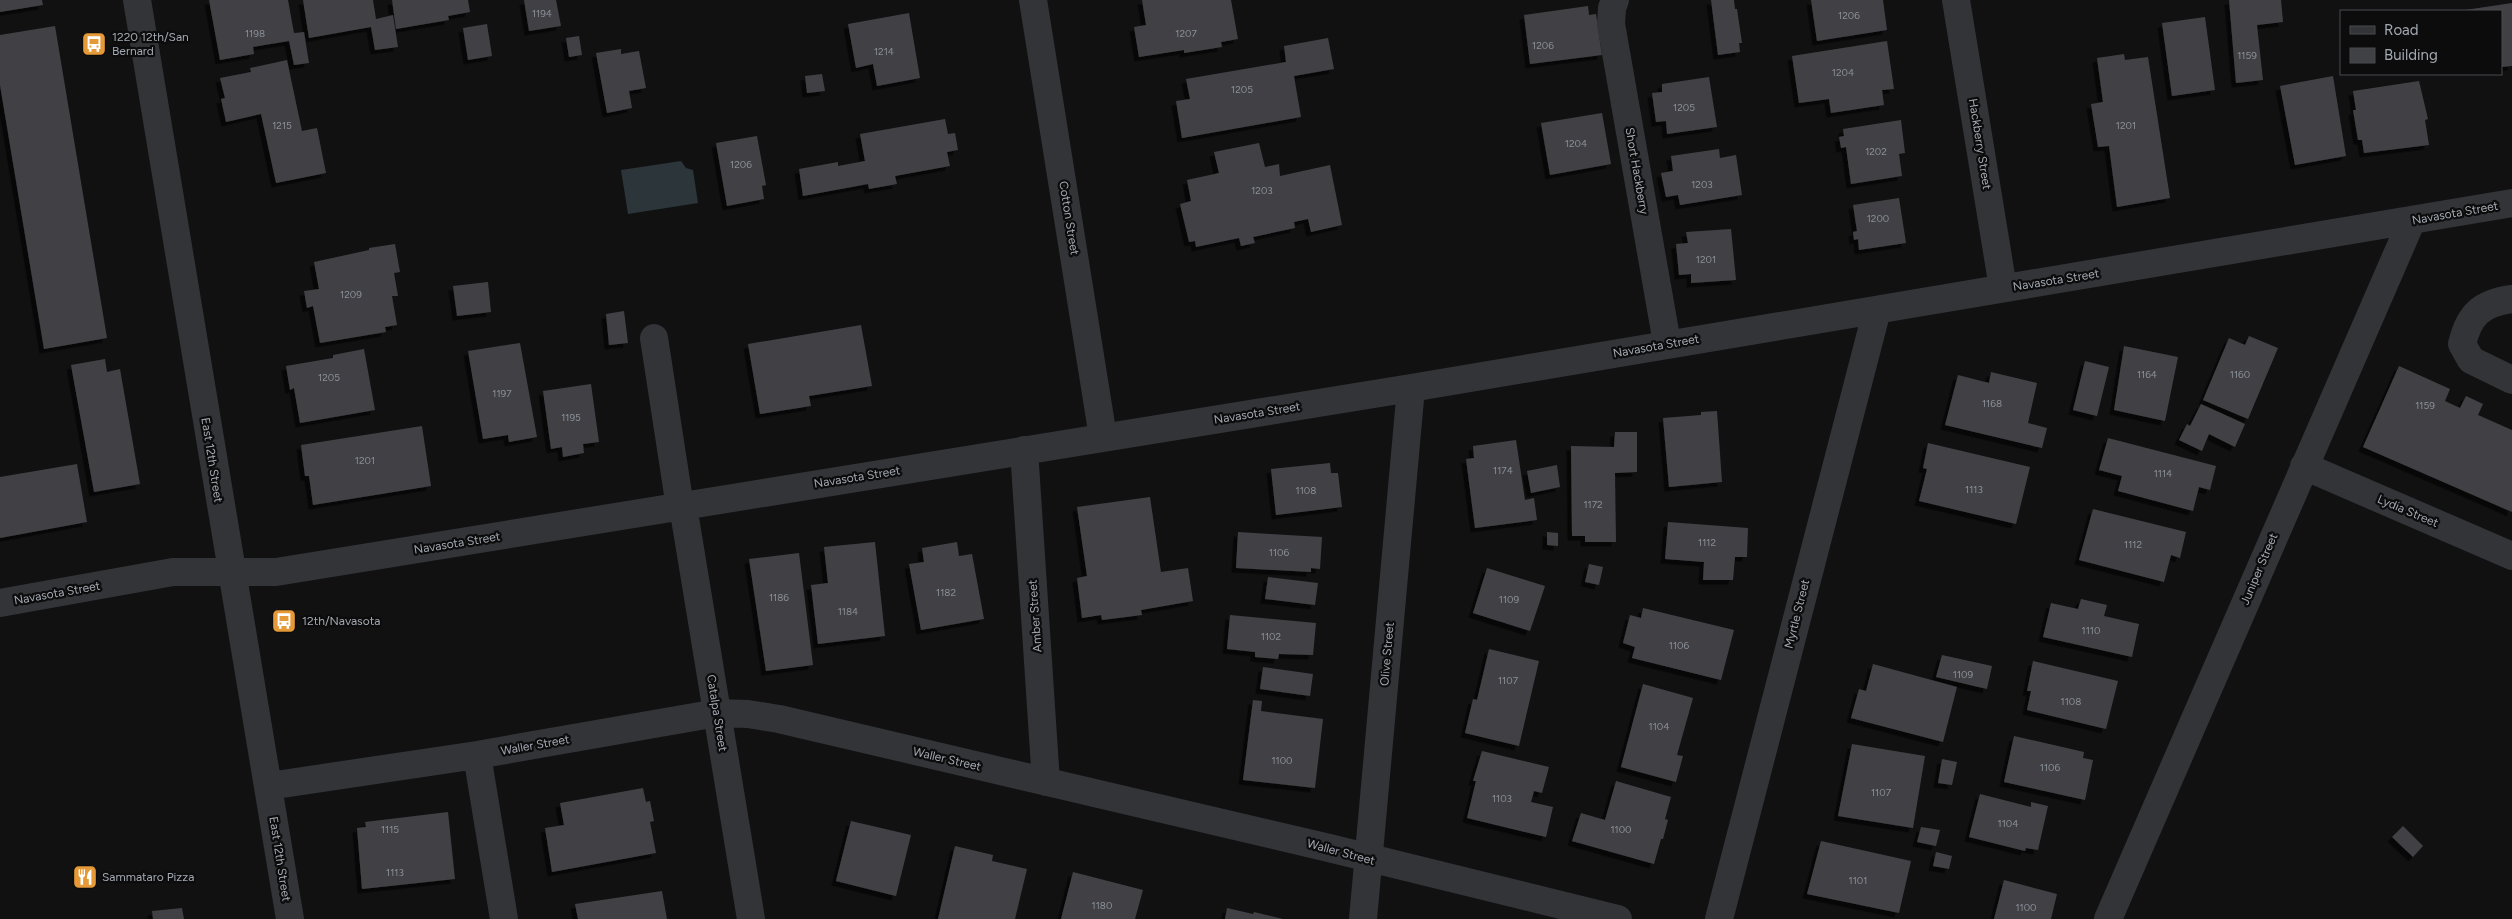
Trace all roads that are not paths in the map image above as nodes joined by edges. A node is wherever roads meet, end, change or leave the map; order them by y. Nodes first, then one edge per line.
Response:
1 (136, 0) edge
2 (1033, 0) edge
3 (1615, 0) edge
4 (1956, 0) edge
5 (2512, 203) edge
6 (2412, 220) junction
7 (2003, 288) junction
8 (2512, 299) edge
9 (1877, 310) junction
10 (654, 338) dead end
11 (1667, 344) junction
12 (2512, 380) edge
13 (1411, 388) junction
14 (1103, 437) junction
15 (1024, 450) junction
16 (2304, 466) junction
17 (682, 506) junction
18 (2512, 556) edge
19 (231, 573) junction
20 (0, 603) edge
21 (717, 713) junction
22 (477, 755) junction
23 (1046, 782) junction
24 (269, 786) junction
25 (1369, 860) junction
26 (290, 919) edge
27 (504, 919) edge
28 (751, 919) edge
29 (1362, 919) edge
30 (1618, 919) edge
31 (1719, 919) edge
32 (2108, 919) edge

1 - 19 street, East 12th Street
2 - 14 street, Cotton Street
3 - 11 street, Short Hackberry
4 - 7 street, Hackberry Street
5 - 6 street, Navasota Street
6 - 7 street, Navasota Street
6 - 16 street, Juniper Street
7 - 9 street, Navasota Street
8 - 12 street
9 - 11 street, Navasota Street
9 - 31 street, Myrtle Street
10 - 17 street, Catalpa Street
11 - 13 street, Navasota Street
13 - 14 street, Navasota Street
13 - 25 street, Olive Street
14 - 15 street, Navasota Street
15 - 17 street, Navasota Street
15 - 23 street, Amber Street
16 - 18 street, Lydia Street
16 - 32 street, Juniper Street
17 - 19 street, Navasota Street
17 - 21 street, Catalpa Street
19 - 20 street, Navasota Street
19 - 24 street, East 12th Street
21 - 22 street, Waller Street
21 - 23 street, Waller Street
21 - 28 street, Catalpa Street
22 - 24 street, Waller Street
22 - 27 street
23 - 25 street, Waller Street
24 - 26 street, East 12th Street
25 - 29 street, Olive Street
25 - 30 street, Waller Street

